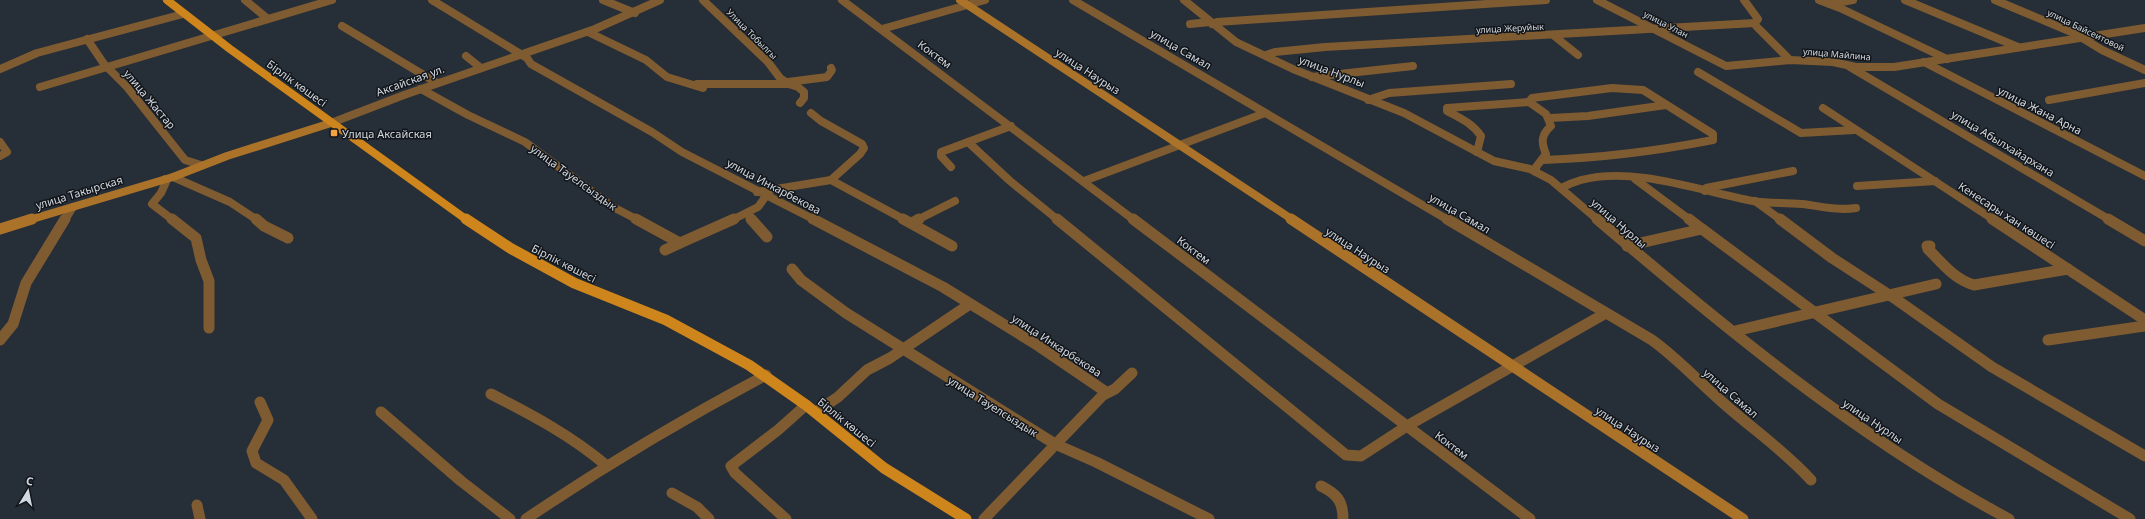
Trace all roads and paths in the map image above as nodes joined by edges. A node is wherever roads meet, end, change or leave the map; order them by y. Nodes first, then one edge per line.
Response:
1 (167, 0) edge
2 (245, 0) edge
3 (332, 0) edge
4 (432, 0) edge
5 (603, 0) edge
6 (660, 0) edge
7 (703, 0) edge
8 (842, 0) edge
9 (985, 0) edge
10 (1073, 0) edge
11 (1184, 0) edge
12 (1546, 0) edge
13 (1596, 0) edge
14 (1744, 0) edge
15 (1819, 0) edge
16 (1853, 0) edge
17 (1905, 0) edge
18 (1995, 0) edge
19 (314, 2) edge
20 (964, 2) edge
21 (1830, 4) junction
22 (635, 13) junction
23 (183, 14) junction
24 (268, 19) junction
25 (1211, 23) junction
26 (1755, 23) junction
27 (1190, 24) dead end
28 (342, 26) dead end
29 (2145, 28) edge
30 (882, 29) junction
31 (1654, 30) junction
32 (588, 32) junction
33 (212, 35) junction
34 (1553, 35) junction
35 (2082, 38) junction
36 (87, 39) junction
37 (2018, 47) junction
38 (521, 55) junction
39 (1266, 55) junction
40 (1578, 55) dead end
41 (466, 56) dead end
42 (1946, 59) junction
43 (1790, 60) junction
44 (1924, 62) junction
45 (1413, 66) dead end
46 (1726, 66) joint
47 (1849, 66) junction
48 (108, 67) junction
49 (482, 68) junction
50 (831, 68) dead end
51 (0, 69) edge
52 (2145, 70) edge
53 (1698, 72) dead end
54 (1312, 77) junction
55 (437, 83) junction
56 (689, 83) junction
57 (788, 83) junction
58 (2145, 83) edge
59 (1511, 84) dead end
60 (40, 87) dead end
61 (703, 88) dead end
62 (421, 89) junction
63 (1344, 96) dead end
64 (2049, 100) dead end
65 (800, 102) dead end
66 (1369, 102) junction
67 (1529, 102) junction
68 (1666, 104) junction
69 (1824, 108) dead end
70 (811, 113) dead end
71 (1265, 113) junction
72 (1550, 118) junction
73 (331, 123) junction
74 (1011, 126) junction
75 (1855, 130) junction
76 (0, 142) edge
77 (968, 142) junction
78 (1180, 145) junction
79 (1477, 152) junction
80 (0, 156) edge
81 (1543, 160) junction
82 (201, 165) junction
83 (951, 167) dead end
84 (1793, 171) dead end
85 (1536, 172) junction
86 (2145, 176) edge
87 (169, 178) junction
88 (1635, 178) junction
89 (1745, 179) junction
90 (831, 180) junction
91 (1084, 181) junction
92 (1935, 181) junction
93 (1754, 186) dead end
94 (1857, 186) dead end
95 (1561, 188) junction
96 (1705, 191) junction
97 (761, 194) junction
98 (1755, 201) junction
99 (955, 202) dead end
100 (73, 207) junction
101 (1856, 208) dead end
102 (748, 213) junction
103 (912, 223) junction
104 (0, 230) edge
105 (1702, 230) junction
106 (767, 237) dead end
107 (288, 238) dead end
108 (2145, 241) edge
109 (680, 243) junction
110 (952, 246) dead end
111 (1627, 246) junction
112 (1930, 246) dead end
113 (665, 250) dead end
114 (792, 269) dead end
115 (2068, 269) junction
116 (1936, 284) dead end
117 (1889, 296) junction
118 (970, 304) junction
119 (1606, 313) junction
120 (1815, 313) junction
121 (2145, 320) edge
122 (2145, 326) edge
123 (208, 328) dead end
124 (1735, 331) junction
125 (0, 340) edge
126 (2048, 340) dead end
127 (902, 350) junction
128 (1513, 367) junction
129 (1132, 373) dead end
130 (766, 375) junction
131 (1106, 392) junction
132 (491, 394) dead end
133 (260, 402) dead end
134 (811, 408) junction
135 (381, 412) dead end
136 (1407, 426) junction
137 (1055, 444) junction
138 (2145, 456) edge
139 (606, 466) junction
140 (1811, 480) dead end
141 (1321, 486) dead end
142 (672, 493) dead end
143 (197, 505) dead end
144 (200, 519) edge
145 (312, 519) edge
146 (510, 519) edge
147 (526, 519) edge
148 (709, 519) edge
149 (786, 519) edge
150 (966, 519) edge
151 (984, 519) edge
152 (1208, 519) edge
153 (1343, 519) edge
154 (1530, 519) edge
155 (1743, 519) edge
156 (2009, 519) edge
157 (2130, 519) edge

1 - 23 main road, Бірлік көшесі
2 - 24 street
3 - 19 street
4 - 38 street, улица Инкарбекова
5 - 22 street
6 - 22 street, Аксайская ул.
7 - 57 street, Улица Тобылгы
8 - 30 street, Коктем
9 - 20 street
10 - 71 street, улица Самал
11 - 25 street, улица Нурлы
12 - 25 street
13 - 31 street, улица Улан
14 - 26 street
15 - 21 street
16 - 21 street
17 - 37 street
18 - 35 street, улица Байсеитовой
19 - 24 street
20 - 30 street
20 - 78 street, улица Наурыз
21 - 42 street
22 - 32 street, Аксайская ул.
23 - 33 main road, Бірлік көшесі
23 - 36 street
24 - 33 street
25 - 27 street
25 - 39 street, улица Нурлы
26 - 31 street, улица Жеруйык
26 - 43 street
28 - 55 street
29 - 35 street, улица Майлина
30 - 74 street, Коктем
31 - 34 street, улица Жеруйык
31 - 46 street, улица Улан
32 - 38 street, Аксайская ул.
32 - 56 street
33 - 48 street
33 - 73 main road, Бірлік көшесі
34 - 39 street, улица Жеруйык
34 - 40 street
35 - 37 street, улица Майлина
35 - 52 street, улица Байсеитовой
36 - 48 street, улица Жастар
36 - 51 street
37 - 42 street, улица Майлина
38 - 49 street, Аксайская ул.
38 - 97 street, улица Инкарбекова
39 - 54 street, улица Нурлы
41 - 49 street
42 - 44 street, улица Майлина
43 - 46 street, улица Майлина
43 - 47 street, улица Майлина
44 - 47 street, улица Майлина
44 - 86 street, улица Жана Арна
45 - 54 street
47 - 108 street, улица Абылхайархана
48 - 60 street
48 - 82 street, улица Жастар
49 - 55 street, Аксайская ул.
50 - 57 street
53 - 75 street
54 - 66 street, улица Нурлы
55 - 62 street, Аксайская ул.
56 - 57 street
56 - 61 street
57 - 65 street, Улица Тобылгы
58 - 64 street
59 - 66 street
62 - 73 street, Аксайская ул.
62 - 109 street, улица Тауелсыздык
63 - 66 street
66 - 79 street, улица Нурлы
67 - 68 street
67 - 72 street
67 - 79 street
68 - 72 street
68 - 81 street
69 - 75 street, Кенесары хан көшесі
70 - 90 street
71 - 78 street
71 - 119 street, улица Самал
72 - 81 street
73 - 82 street, Аксайская ул.
73 - 130 main road, Бірлік көшесі
74 - 77 street
74 - 91 street, Коктем
75 - 92 street, Кенесары хан көшесі
76 - 80 street
77 - 83 street
77 - 136 street
78 - 91 street
78 - 128 street, улица Наурыз
79 - 85 street, улица Нурлы
81 - 85 street
82 - 87 street, Аксайская ул.
84 - 89 street
85 - 95 street, улица Нурлы
87 - 100 street, улица Такырская
87 - 107 street
87 - 123 street
88 - 95 street
88 - 96 street
88 - 105 street
89 - 93 street
89 - 96 street
90 - 97 street
90 - 103 street
91 - 136 street, Коктем
92 - 94 street
92 - 115 street, Кенесары хан көшесі
95 - 111 street, улица Нурлы
96 - 98 street
97 - 102 street
97 - 118 street, улица Инкарбекова
98 - 101 street
98 - 117 street
99 - 103 street
100 - 104 street, улица Такырская
100 - 125 street
102 - 106 street
102 - 109 street
103 - 110 street
105 - 111 street
105 - 120 street
109 - 113 street
111 - 124 street, улица Нурлы
112 - 115 street
114 - 127 street, улица Тауелсыздык
115 - 121 street, Кенесары хан көшесі
116 - 117 street
117 - 120 street
117 - 138 street
118 - 127 street
118 - 131 street, улица Инкарбекова
119 - 128 street
119 - 140 street, улица Самал
120 - 124 street
120 - 157 street
122 - 126 street
124 - 156 street, улица Нурлы
127 - 134 street
127 - 137 street, улица Тауелсыздык
128 - 136 street
128 - 155 street, улица Наурыз
129 - 131 street
130 - 134 main road, Бірлік көшесі
130 - 139 street
131 - 137 street
132 - 139 street
133 - 145 street
134 - 149 street
134 - 150 main road, Бірлік көшесі
135 - 146 street
136 - 154 street, Коктем
137 - 151 street
137 - 152 street, улица Тауелсыздык
139 - 147 street
141 - 153 street
142 - 148 street
143 - 144 street

